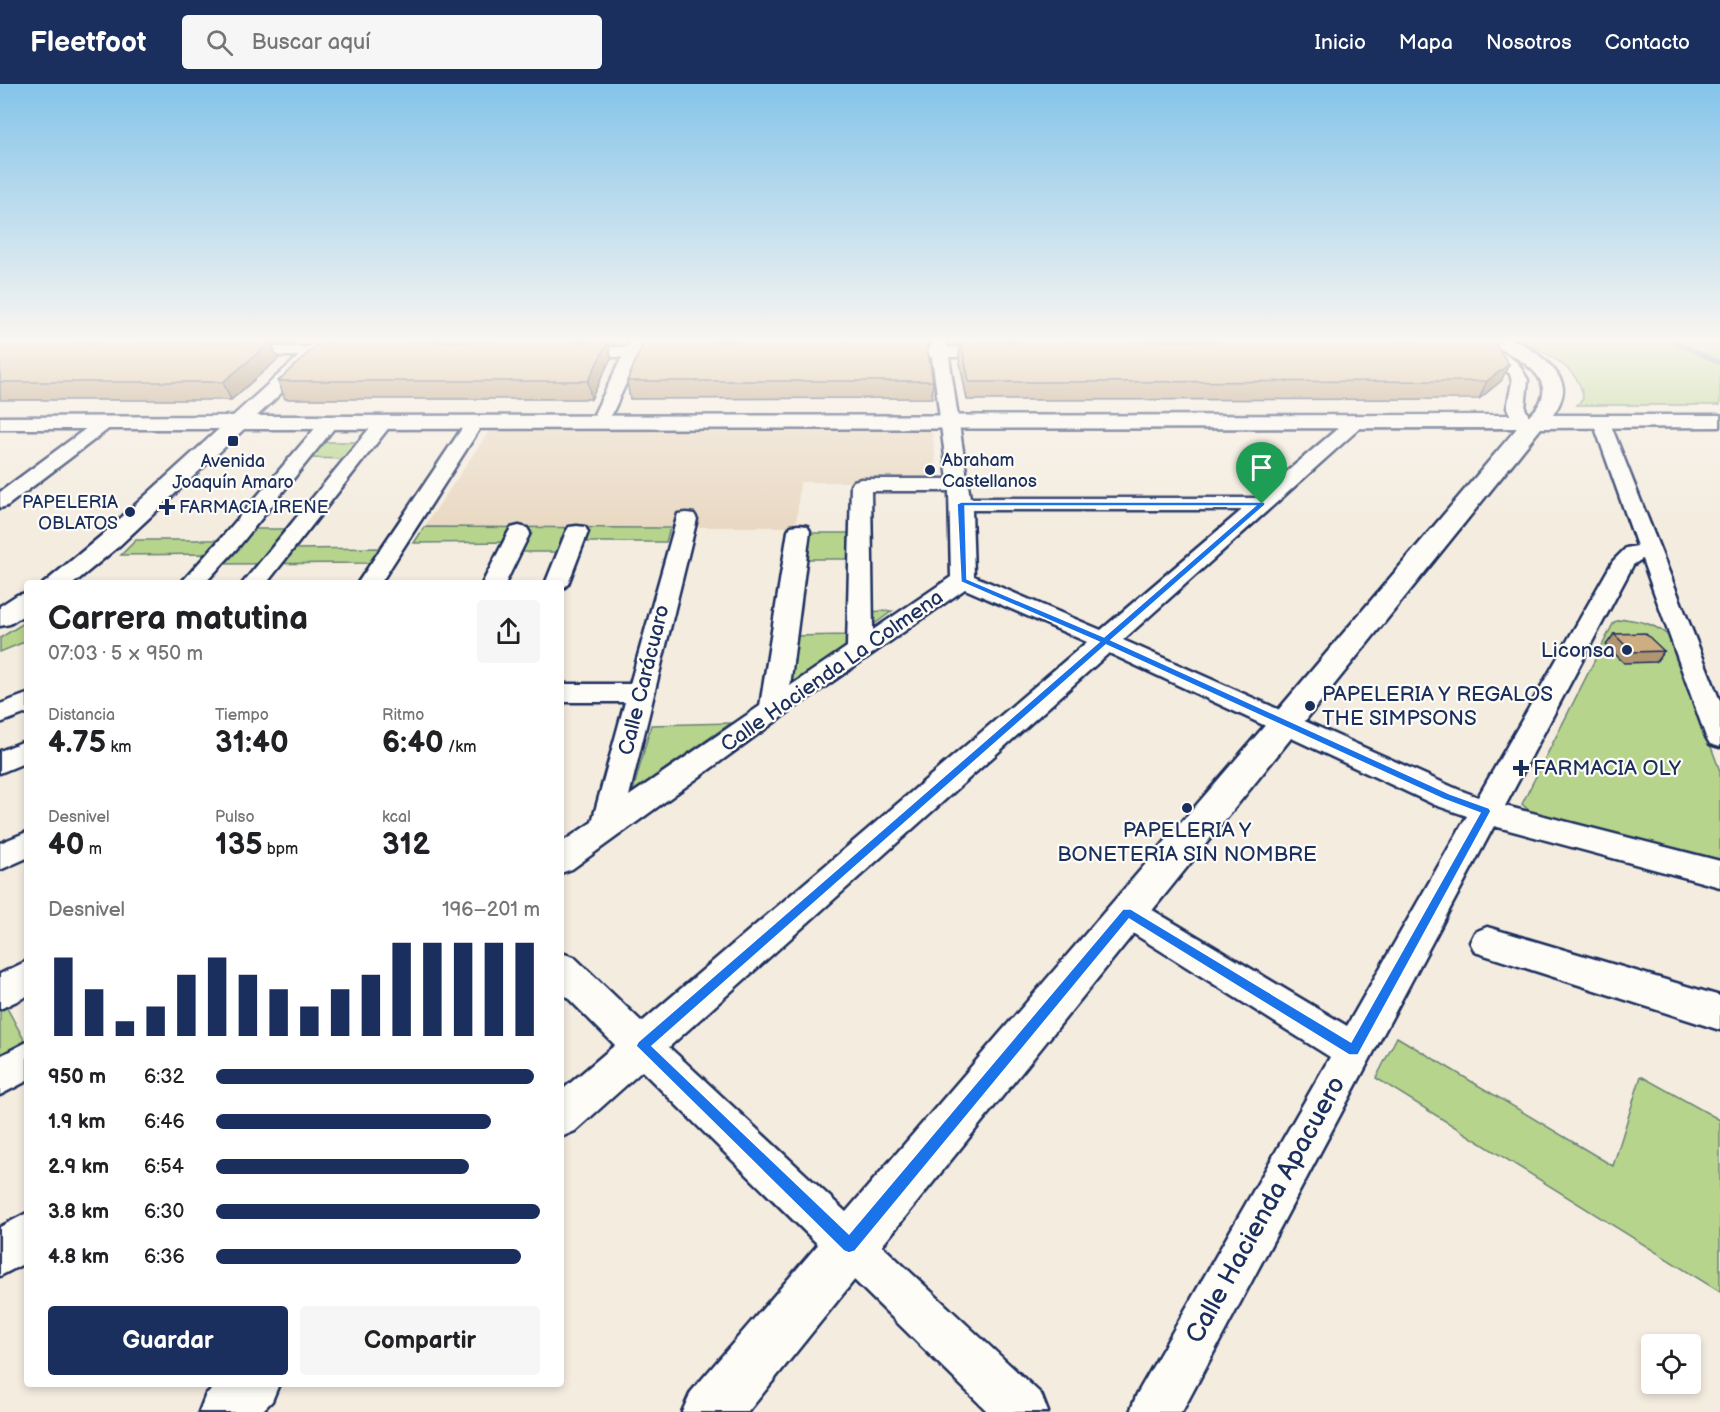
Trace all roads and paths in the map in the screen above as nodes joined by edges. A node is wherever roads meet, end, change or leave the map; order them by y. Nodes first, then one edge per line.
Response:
1 (263, 401) edge
2 (609, 401) edge
3 (947, 401) edge
4 (1518, 401) edge
5 (1549, 401) edge
6 (0, 414) edge
7 (603, 414) junction
8 (949, 418) junction
9 (244, 419) junction
10 (1529, 420) junction
11 (1719, 421) edge
12 (384, 422) junction
13 (475, 422) junction
14 (1356, 422) junction
15 (1602, 422) junction
16 (0, 423) edge
17 (105, 423) junction
18 (329, 423) junction
19 (960, 494) junction
20 (0, 502) edge
21 (1262, 504) junction
22 (684, 525) dead end
23 (799, 531) dead end
24 (577, 532) dead end
25 (519, 533) dead end
26 (1651, 552) junction
27 (61, 580) edge
28 (195, 580) edge
29 (256, 580) edge
30 (371, 580) edge
31 (495, 580) edge
32 (558, 580) edge
33 (963, 580) junction
34 (24, 603) edge
35 (0, 618) edge
36 (1105, 641) junction
37 (860, 650) junction
38 (564, 693) edge
39 (641, 693) junction
40 (24, 704) edge
41 (773, 710) junction
42 (0, 714) edge
43 (1285, 723) junction
44 (1720, 737) edge
45 (24, 751) edge
46 (0, 763) edge
47 (1486, 811) junction
48 (606, 828) junction
49 (24, 846) edge
50 (0, 858) edge
51 (564, 858) edge
52 (1720, 874) edge
53 (1127, 912) junction
54 (1487, 942) dead end
55 (564, 971) edge
56 (24, 979) edge
57 (0, 993) edge
58 (1720, 1013) edge
59 (642, 1046) junction
60 (1354, 1051) junction
61 (564, 1114) edge
62 (24, 1237) edge
63 (849, 1245) junction
64 (0, 1254) edge
65 (252, 1387) edge
66 (224, 1412) edge
67 (711, 1412) edge
68 (1023, 1412) edge
69 (1155, 1412) edge

1 - 9 main road
2 - 7 street
3 - 8 street, Calle Hacienda La Colmena
4 - 10 street
5 - 10 main road
6 - 9 main road
7 - 8 main road
7 - 9 main road
8 - 10 main road
8 - 13 main road
8 - 14 main road
8 - 19 street, Calle Hacienda La Colmena
9 - 17 main road
9 - 18 main road
9 - 27 main road
10 - 11 main road
10 - 14 main road
10 - 15 main road
10 - 43 main road
11 - 15 main road
12 - 13 main road
12 - 18 main road
12 - 29 street
13 - 30 street
14 - 21 street
15 - 26 street
16 - 17 main road
17 - 20 street
18 - 28 street
19 - 21 street
19 - 33 street, Calle Hacienda La Colmena
19 - 37 street
21 - 36 street
22 - 39 street, Calle Carácuaro
23 - 41 street
24 - 32 street
25 - 31 street
26 - 44 street
26 - 47 street, Calle Hacienda Apacuero
33 - 36 street
33 - 37 street, Calle Hacienda La Colmena
34 - 35 main road
36 - 43 street
36 - 59 street
37 - 41 street, Calle Hacienda La Colmena
38 - 39 street
39 - 48 street, Calle Carácuaro
40 - 42 street
41 - 48 street, Calle Hacienda La Colmena
43 - 47 street
43 - 53 main road
45 - 46 street
47 - 52 street
47 - 60 street, Calle Hacienda Apacuero
48 - 51 street, Calle Hacienda La Colmena
49 - 50 street
53 - 60 street
53 - 63 main road
54 - 58 street
55 - 59 street
56 - 57 street
59 - 61 street
59 - 63 street
60 - 69 street, Calle Hacienda Apacuero
62 - 64 street
63 - 67 main road
63 - 68 street
65 - 66 street

